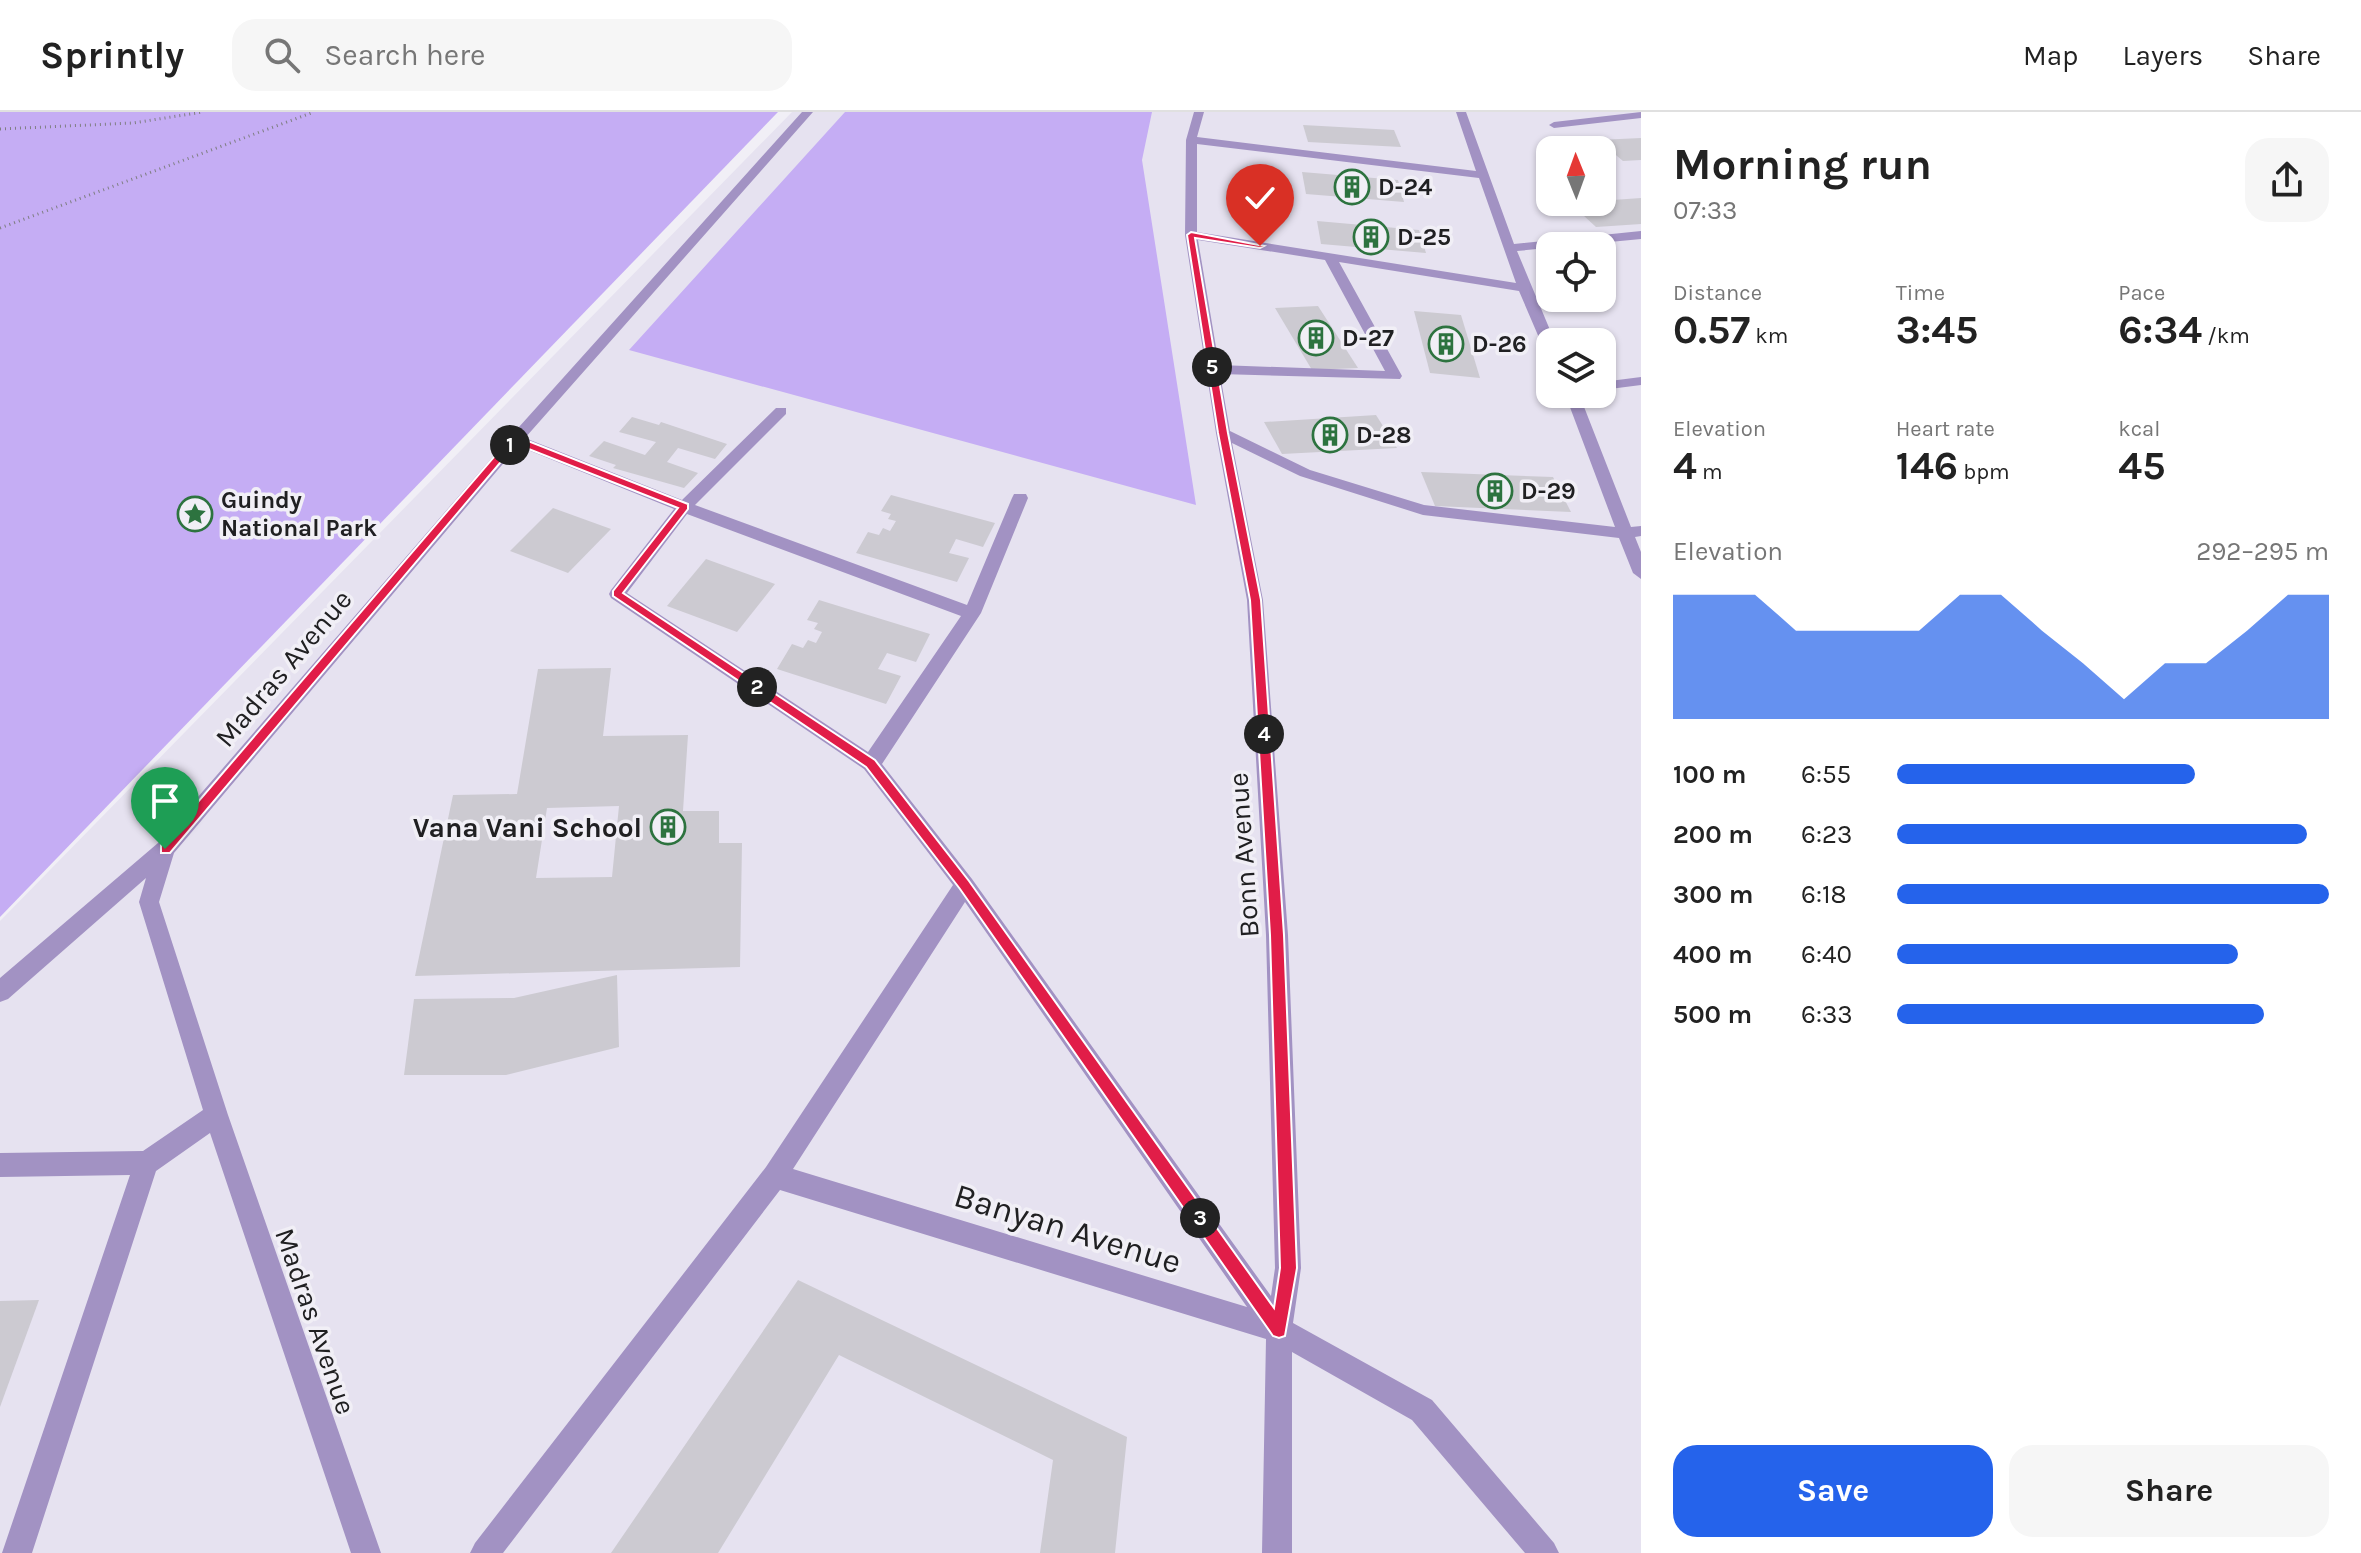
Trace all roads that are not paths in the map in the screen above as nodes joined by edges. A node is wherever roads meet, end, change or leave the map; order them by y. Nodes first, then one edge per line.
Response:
1 (808, 112) edge
2 (1199, 112) edge
3 (1461, 112) edge
4 (1641, 115) edge
5 (1554, 125) dead end
6 (1191, 140) junction
7 (1484, 175) junction
8 (1191, 235) junction
9 (1641, 235) edge
10 (1511, 248) junction
11 (1329, 256) junction
12 (1522, 288) junction
13 (1541, 328) edge
14 (1212, 369) junction
15 (1641, 381) edge
16 (1616, 384) edge
17 (1578, 408) edge
18 (781, 411) dead end
19 (1223, 433) junction
20 (515, 440) junction
21 (1020, 498) dead end
22 (684, 507) junction
23 (1632, 532) edge
24 (1641, 573) edge
25 (972, 613) junction
26 (871, 764) junction
27 (165, 849) junction
28 (965, 885) junction
29 (0, 992) edge
30 (216, 1115) junction
31 (146, 1163) junction
32 (0, 1165) edge
33 (775, 1176) junction
34 (1279, 1330) junction
35 (17, 1553) edge
36 (366, 1553) edge
37 (485, 1553) edge
38 (1277, 1553) edge
39 (1544, 1553) edge

1 - 20 lane, Madras Avenue
2 - 6 lane, Bonn Avenue
3 - 7 lane
4 - 5 lane
6 - 7 lane
6 - 8 lane, Bonn Avenue
7 - 10 lane
8 - 11 lane
8 - 14 lane, Bonn Avenue
9 - 10 lane
10 - 12 lane
11 - 12 lane
11 - 14 lane
12 - 13 lane
14 - 19 lane, Bonn Avenue
15 - 16 lane
17 - 23 lane
18 - 22 lane
19 - 23 lane
19 - 34 lane, Bonn Avenue
20 - 22 lane
20 - 27 lane, Madras Avenue
21 - 25 lane
22 - 25 lane
22 - 26 lane
23 - 24 lane
25 - 26 lane
26 - 28 lane
27 - 29 lane
27 - 30 lane, Madras Avenue
28 - 33 lane
28 - 34 lane
30 - 31 lane
30 - 36 lane, Madras Avenue
31 - 32 lane
31 - 35 lane
33 - 34 lane, Banyan Avenue
33 - 37 lane
34 - 38 lane, Bonn Avenue
34 - 39 lane, Banyan Avenue

